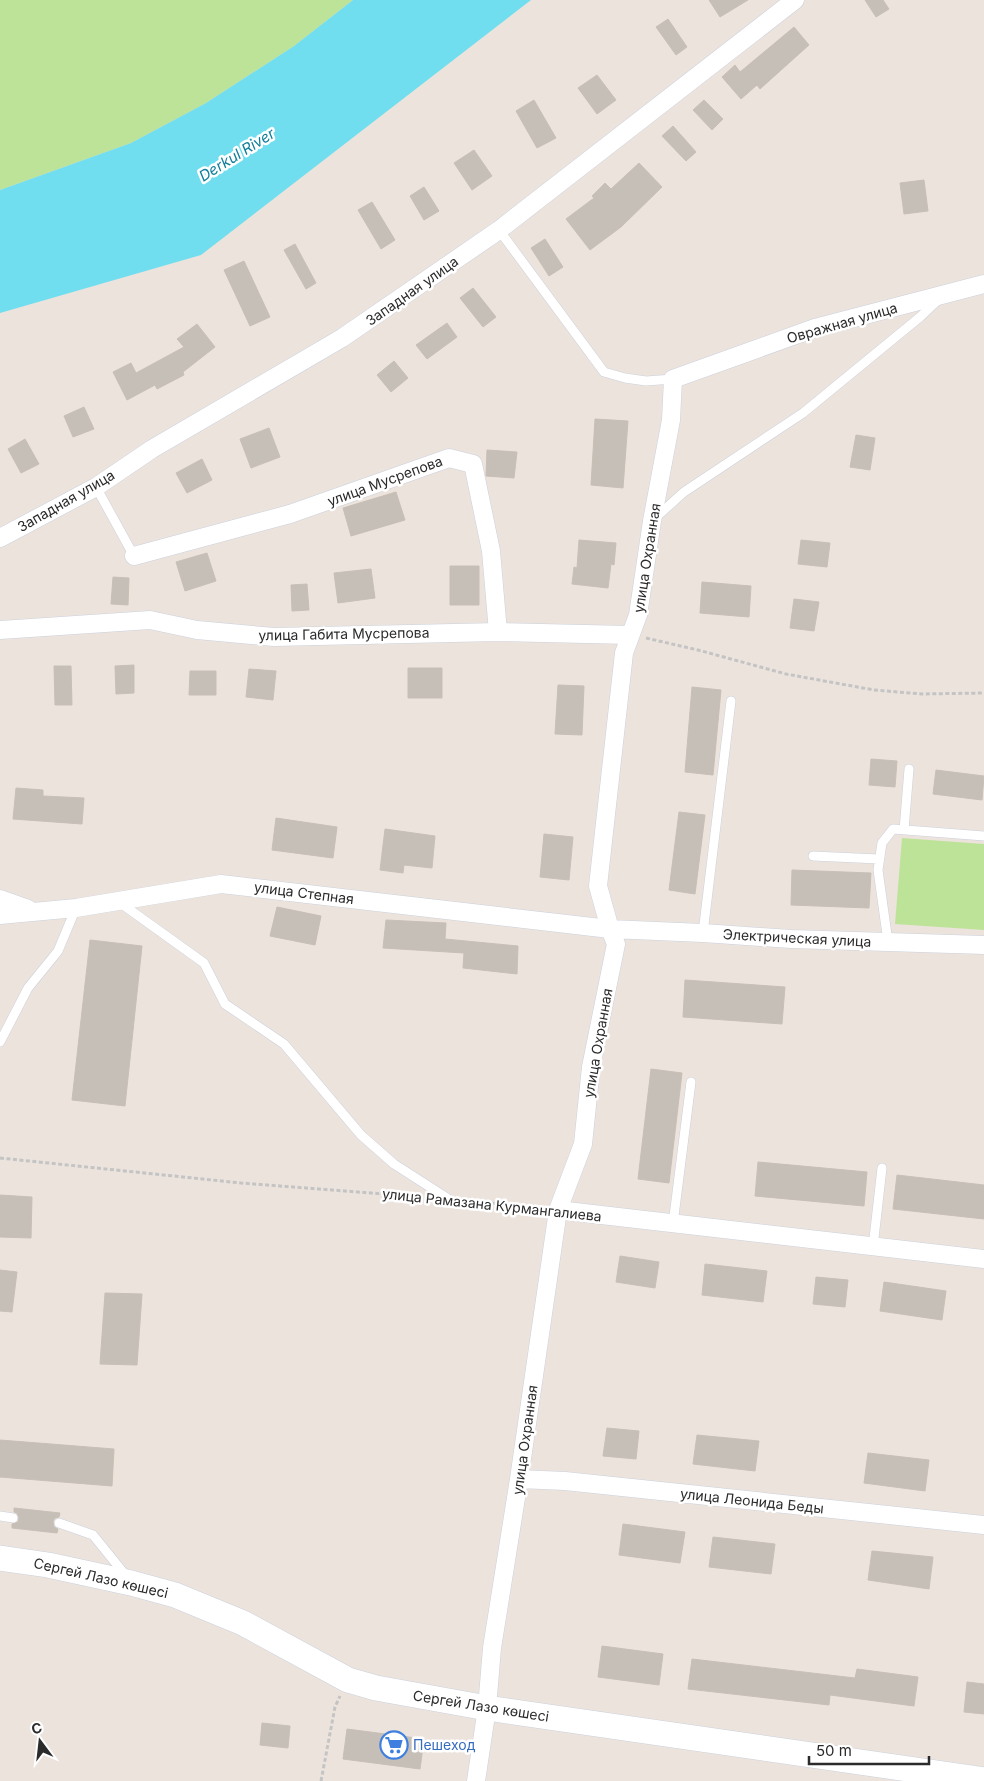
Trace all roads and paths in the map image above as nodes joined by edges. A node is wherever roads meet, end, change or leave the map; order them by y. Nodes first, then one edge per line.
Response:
1 (795, 0) edge
2 (499, 230) junction
3 (984, 284) edge
4 (941, 296) junction
5 (673, 379) junction
6 (96, 487) junction
7 (652, 521) junction
8 (0, 538) edge
9 (134, 556) joint
10 (0, 630) edge
11 (498, 632) junction
12 (630, 635) junction
13 (984, 693) edge
14 (731, 701) dead end
15 (909, 769) dead end
16 (904, 830) junction
17 (984, 836) edge
18 (813, 856) dead end
19 (879, 859) junction
20 (0, 899) edge
21 (119, 902) junction
22 (76, 908) junction
23 (35, 912) junction
24 (0, 914) edge
25 (610, 930) junction
26 (703, 933) junction
27 (888, 942) junction
28 (984, 945) edge
29 (0, 1042) edge
30 (691, 1082) dead end
31 (0, 1158) edge
32 (882, 1168) dead end
33 (447, 1198) junction
34 (558, 1210) junction
35 (673, 1224) junction
36 (874, 1247) junction
37 (984, 1259) edge
38 (519, 1479) junction
39 (0, 1516) edge
40 (13, 1518) dead end
41 (59, 1523) dead end
42 (984, 1525) edge
43 (0, 1558) edge
44 (131, 1583) junction
45 (348, 1680) junction
46 (487, 1708) junction
47 (984, 1780) edge
48 (321, 1781) edge
49 (476, 1781) edge

1 - 2 street, Западная улица
2 - 5 lane
2 - 6 street, Западная улица
3 - 4 street, Овражная улица
4 - 5 street, Овражная улица
4 - 7 lane
5 - 7 street, улица Охранная
6 - 8 street, Западная улица
6 - 9 lane
7 - 12 street, улица Охранная
9 - 11 street, улица Мусрепова
10 - 11 street, улица Габита Мусрепова
11 - 12 street, улица Габита Мусрепова
12 - 13 path
12 - 25 street, улица Охранная
14 - 26 lane
15 - 16 lane
16 - 17 lane
16 - 19 lane
18 - 19 lane
19 - 27 lane
20 - 23 street
21 - 22 street, улица Степная
21 - 25 street, улица Степная
21 - 33 lane
22 - 23 street, улица Степная
22 - 29 lane
23 - 24 street, улица Степная
25 - 26 street, Электрическая улица
25 - 34 street, улица Охранная
26 - 27 street, Электрическая улица
27 - 28 street, Электрическая улица
30 - 35 lane
31 - 33 path, улица Рамазана Курмангалиева
32 - 36 lane
33 - 34 path, улица Рамазана Курмангалиева
34 - 35 street, улица Рамазана Курмангалиева
34 - 38 street, улица Охранная
35 - 36 street, улица Рамазана Курмангалиева
36 - 37 street, улица Рамазана Курмангалиева
38 - 42 street, улица Леонида Беды
38 - 46 street, улица Охранная
39 - 40 lane
41 - 44 lane
43 - 44 street, Сергей Лазо көшесі
44 - 45 street, Сергей Лазо көшесі
45 - 46 street, Сергей Лазо көшесі
45 - 48 path
46 - 47 street, Сергей Лазо көшесі
46 - 49 street, улица Охранная

